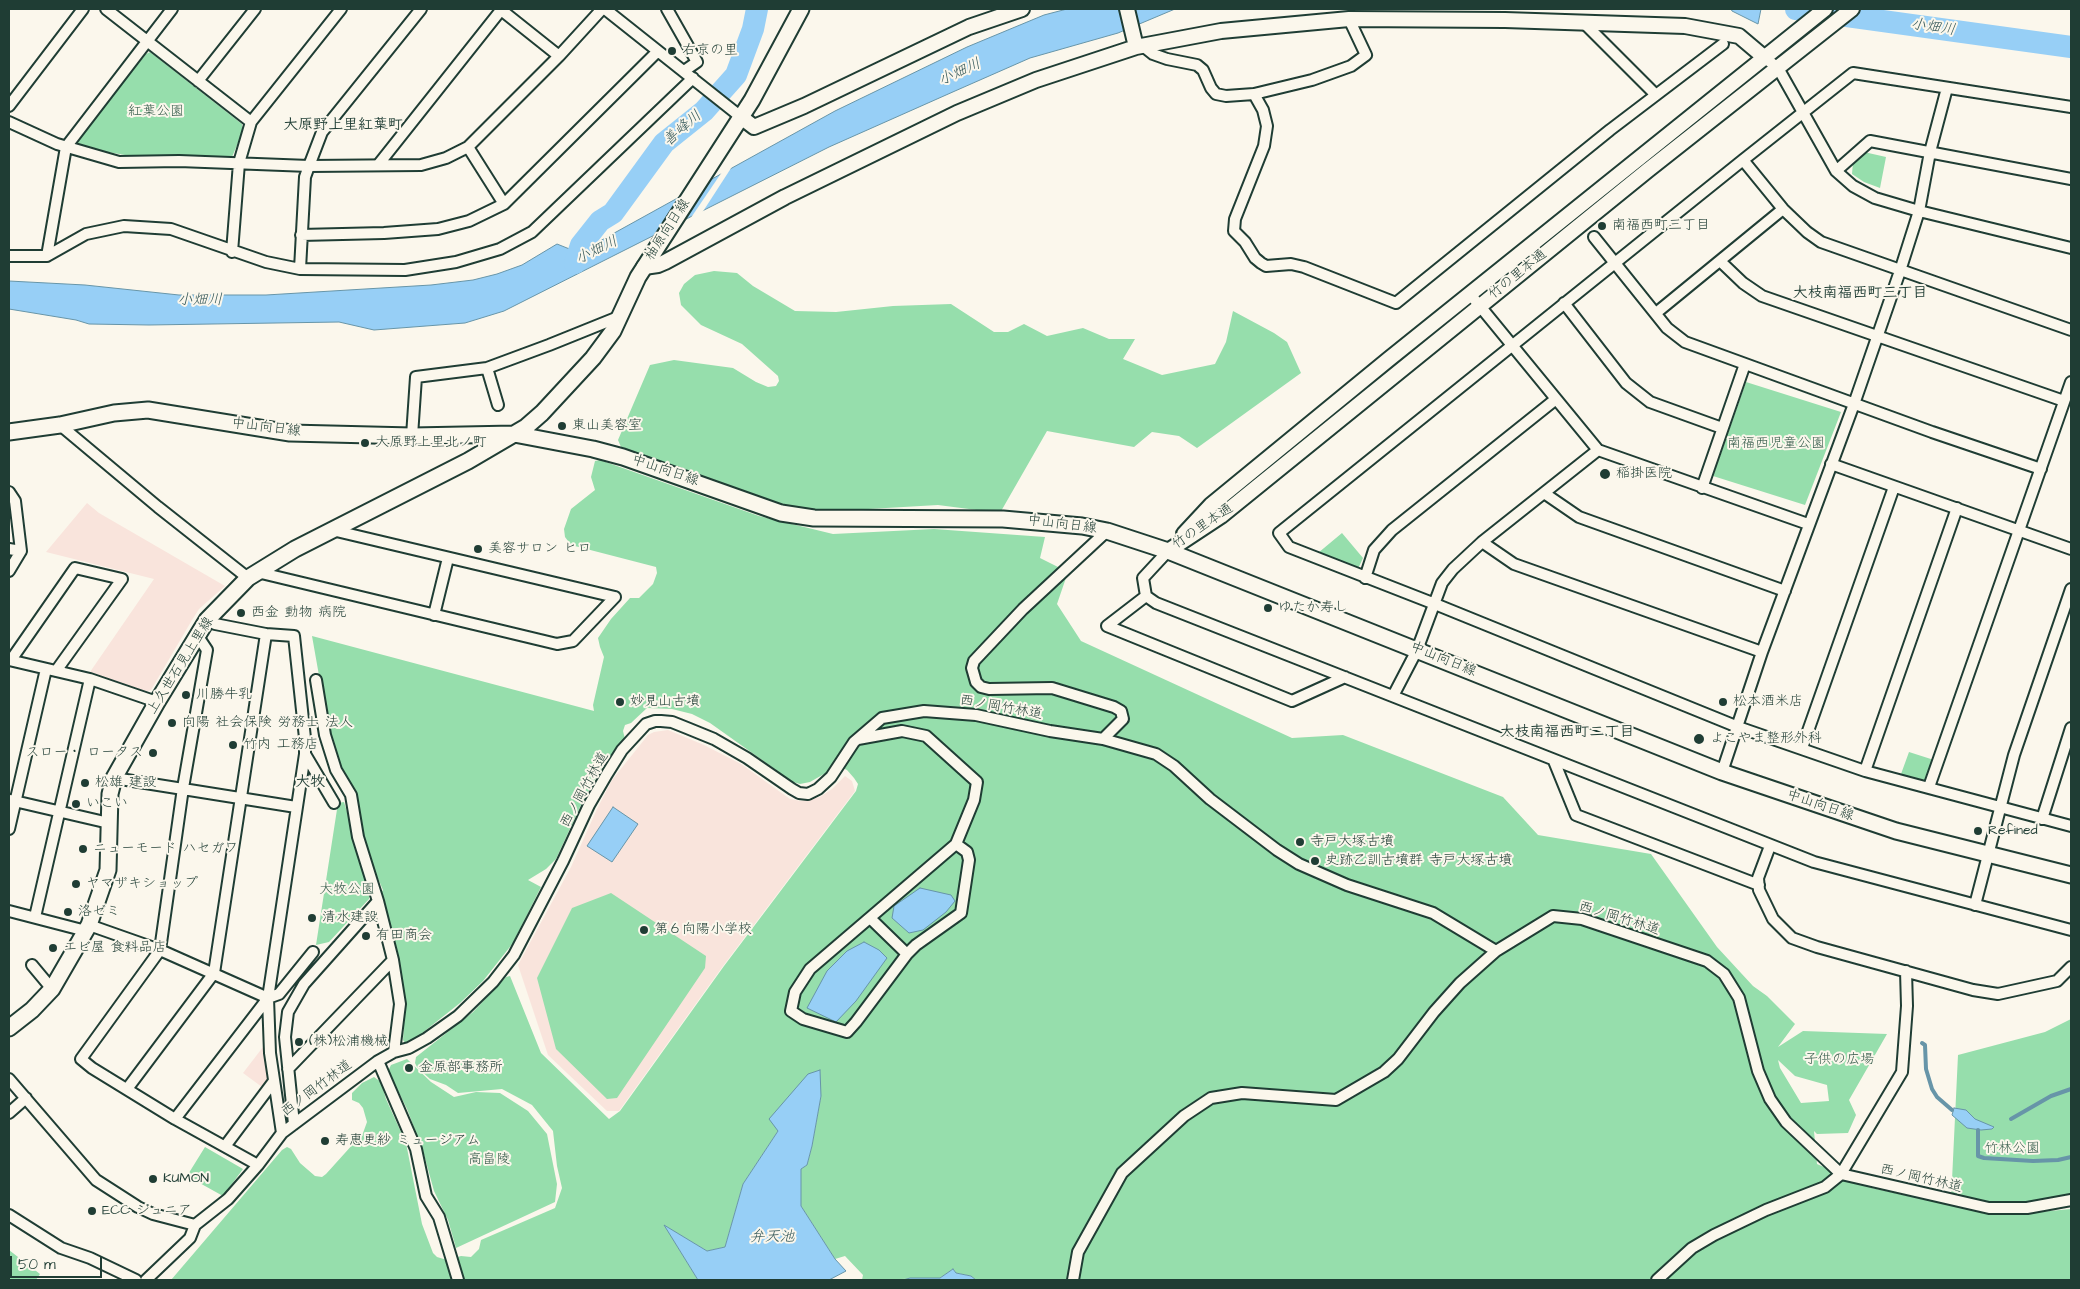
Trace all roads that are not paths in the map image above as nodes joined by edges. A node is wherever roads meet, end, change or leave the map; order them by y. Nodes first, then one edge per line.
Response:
1 (83, 9) edge
2 (106, 9) edge
3 (172, 9) edge
4 (255, 9) edge
5 (341, 9) edge
6 (421, 9) edge
7 (501, 9) edge
8 (604, 9) edge
9 (668, 9) edge
10 (801, 9) edge
11 (1022, 9) edge
12 (1127, 9) edge
13 (1825, 9) edge
14 (1852, 9) edge
15 (1505, 14) edge
16 (1349, 19) junction
17 (1584, 23) junction
18 (146, 40) junction
19 (1723, 44) dead end
20 (1140, 46) junction
21 (658, 51) junction
22 (560, 56) junction
23 (1765, 58) junction
24 (1778, 68) junction
25 (689, 75) junction
26 (198, 81) junction
27 (1947, 88) junction
28 (1254, 94) junction
29 (1656, 95) junction
30 (9, 106) edge
31 (2071, 107) edge
32 (1802, 114) junction
33 (741, 117) junction
34 (9, 122) edge
35 (251, 122) junction
36 (66, 147) junction
37 (468, 147) junction
38 (1930, 152) junction
39 (1743, 160) junction
40 (239, 164) junction
41 (378, 165) junction
42 (309, 166) junction
43 (1836, 171) junction
44 (2071, 179) edge
45 (504, 204) junction
46 (1783, 209) junction
47 (1918, 211) junction
48 (301, 235) junction
49 (1594, 237) dead end
50 (2071, 248) edge
51 (232, 252) junction
52 (9, 256) edge
53 (47, 256) junction
54 (1720, 261) junction
55 (1614, 263) junction
56 (644, 267) junction
57 (300, 269) junction
58 (1900, 271) junction
59 (1470, 294) junction
60 (1564, 303) junction
61 (1480, 306) junction
62 (1656, 313) junction
63 (621, 316) junction
64 (2071, 330) edge
65 (1877, 335) junction
66 (1512, 345) junction
67 (1745, 364) junction
68 (486, 368) junction
69 (2071, 382) edge
70 (1556, 399) junction
71 (2064, 401) junction
72 (1854, 404) junction
73 (498, 405) dead end
74 (60, 424) junction
75 (1722, 428) junction
76 (9, 432) edge
77 (514, 434) junction
78 (412, 436) junction
79 (1598, 450) junction
80 (1831, 464) junction
81 (2041, 469) junction
82 (1894, 487) junction
83 (1702, 488) junction
84 (9, 492) edge
85 (1544, 492) junction
86 (1957, 508) junction
87 (1808, 524) junction
88 (332, 530) junction
89 (2019, 530) junction
90 (1107, 531) junction
91 (1482, 542) junction
92 (9, 549) edge
93 (2071, 550) edge
94 (21, 551) junction
95 (1168, 551) junction
96 (448, 558) junction
97 (9, 571) edge
98 (253, 575) junction
99 (1365, 578) junction
100 (2071, 589) edge
101 (1785, 591) junction
102 (1146, 596) junction
103 (1435, 604) junction
104 (434, 615) junction
105 (207, 620) junction
106 (266, 634) junction
107 (196, 635) junction
108 (1417, 650) junction
109 (1762, 652) junction
110 (10, 660) edge
111 (51, 670) junction
112 (1344, 677) junction
113 (90, 679) junction
114 (316, 680) dead end
115 (1393, 696) junction
116 (157, 702) junction
117 (1738, 727) junction
118 (2071, 728) edge
119 (857, 739) junction
120 (1103, 739) junction
121 (1802, 748) junction
122 (305, 754) junction
123 (1554, 761) junction
124 (1865, 771) junction
125 (1722, 772) junction
126 (114, 778) junction
127 (1929, 787) junction
128 (183, 788) junction
129 (241, 797) junction
130 (12, 800) edge
131 (334, 803) dead end
132 (296, 807) junction
133 (2000, 808) junction
134 (59, 812) junction
135 (2042, 819) junction
136 (109, 823) junction
137 (2071, 826) edge
138 (9, 829) edge
139 (956, 844) junction
140 (1770, 846) junction
141 (1987, 854) junction
142 (2071, 875) edge
143 (1758, 885) junction
144 (378, 901) junction
145 (1976, 905) junction
146 (9, 911) edge
147 (35, 917) junction
148 (871, 919) junction
149 (87, 928) junction
150 (2071, 930) edge
151 (160, 950) junction
152 (1496, 951) junction
153 (313, 952) dead end
154 (907, 954) junction
155 (393, 960) junction
156 (32, 965) dead end
157 (2071, 967) edge
158 (1906, 972) junction
159 (214, 973) junction
160 (52, 989) junction
161 (268, 998) junction
162 (10, 1024) edge
163 (394, 1052) junction
164 (378, 1061) junction
165 (288, 1069) junction
166 (9, 1079) edge
167 (274, 1081) junction
168 (127, 1089) junction
169 (26, 1098) junction
170 (9, 1113) edge
171 (175, 1119) junction
172 (294, 1124) junction
173 (282, 1133) junction
174 (226, 1145) junction
175 (258, 1165) junction
176 (1841, 1174) junction
177 (2071, 1200) edge
178 (9, 1215) edge
179 (195, 1225) junction
180 (136, 1280) edge
181 (146, 1280) edge
182 (458, 1280) edge
183 (1073, 1280) edge
184 (1657, 1280) edge

1 - 30 street
2 - 18 street
3 - 18 street
4 - 26 street
5 - 35 street
6 - 42 street
7 - 22 street
7 - 41 street
8 - 21 street
8 - 22 street
9 - 25 street
10 - 33 main road, 柚原向日線
11 - 33 street
12 - 20 street
13 - 23 street, 竹の里本通
14 - 24 street, 竹の里本通
15 - 16 street
15 - 17 street
16 - 20 street
16 - 28 street
17 - 23 street
17 - 29 street
18 - 26 street
18 - 36 street
19 - 29 street
20 - 28 street
20 - 56 street
21 - 25 street
21 - 45 street
22 - 37 street
23 - 24 street
23 - 59 street, 竹の里本通
24 - 32 street
24 - 61 street, 竹の里本通
25 - 33 street
25 - 57 street
26 - 35 street
27 - 31 street
27 - 32 street
27 - 38 street
28 - 29 street
32 - 39 street
32 - 43 street
33 - 56 main road, 柚原向日線
34 - 36 street
35 - 40 street
36 - 40 street
36 - 53 street
37 - 41 street
37 - 45 street
38 - 43 street
38 - 44 street
38 - 47 street
39 - 46 street
39 - 55 street
40 - 42 street
40 - 51 street
41 - 42 street
42 - 48 street
43 - 47 street
45 - 48 street
46 - 54 street
46 - 58 street
47 - 50 street
47 - 58 street
48 - 57 street
49 - 55 street
51 - 53 street
51 - 57 street
52 - 53 street
54 - 62 street
54 - 65 street
55 - 60 street
55 - 62 street
56 - 63 main road, 柚原向日線
58 - 64 street
58 - 65 street
59 - 61 street
59 - 95 street, 竹の里本通
60 - 66 street
60 - 75 street
61 - 66 street
61 - 95 street, 竹の里本通
62 - 67 street
63 - 68 street
63 - 77 main road, 柚原向日線
65 - 71 street
65 - 72 street
66 - 70 street
66 - 99 street
67 - 72 street
67 - 75 street
68 - 73 street
68 - 78 street
69 - 71 street
70 - 79 street
70 - 99 street
71 - 81 street
72 - 80 street
72 - 81 street
74 - 76 main road, 中山向日線
74 - 78 main road, 中山向日線
74 - 98 street
75 - 83 street
77 - 78 main road, 中山向日線
77 - 88 main road, 上久世石見上里線
77 - 90 main road, 中山向日線
79 - 83 street
79 - 85 street
80 - 82 street
80 - 87 street
81 - 89 street
82 - 86 street
82 - 121 street
83 - 87 street
84 - 94 street
85 - 91 street
85 - 101 street
86 - 89 street
86 - 124 street
87 - 101 street
88 - 96 street
88 - 98 main road, 上久世石見上里線
89 - 93 street
89 - 127 street
90 - 95 main road, 中山向日線
90 - 120 street
91 - 103 street
91 - 109 street
92 - 94 street
94 - 97 street
95 - 102 street
95 - 108 main road, 中山向日線
96 - 104 street
96 - 104 street
98 - 104 street
98 - 105 main road, 上久世石見上里線
99 - 103 street
100 - 133 street
101 - 109 street
102 - 112 street
102 - 112 street
103 - 108 street
103 - 117 street
105 - 106 street
105 - 107 main road, 上久世石見上里線
106 - 122 street
106 - 129 street
107 - 116 main road, 上久世石見上里線
107 - 128 street
108 - 115 street
108 - 125 main road, 中山向日線
109 - 117 street
110 - 111 street
110 - 111 street
111 - 113 street
111 - 130 street
112 - 115 street
113 - 116 street
113 - 134 street
114 - 144 street
115 - 123 street
116 - 126 main road, 上久世石見上里線
117 - 121 street
117 - 125 street
118 - 135 street
119 - 120 street, 西ノ岡竹林道
119 - 139 street
119 - 163 street, 西ノ岡竹林道
120 - 152 street, 西ノ岡竹林道
121 - 124 street
122 - 131 street
122 - 132 street
123 - 140 street
123 - 143 street
124 - 127 street
125 - 141 main road, 中山向日線
126 - 128 street
126 - 136 main road, 上久世石見上里線
127 - 133 street
128 - 129 street
128 - 151 street
129 - 132 street
129 - 159 street
130 - 134 street
130 - 138 street
132 - 161 street
133 - 135 street
133 - 141 street
134 - 136 street
134 - 147 street
135 - 137 street
136 - 149 main road, 上久世石見上里線
139 - 148 street
139 - 154 street
140 - 143 street
140 - 145 street
141 - 142 main road, 中山向日線
141 - 145 street
143 - 158 street
144 - 155 street
144 - 165 street
145 - 150 street
146 - 147 street
147 - 149 street
148 - 154 street
148 - 154 street
149 - 151 street
149 - 160 main road, 上久世石見上里線
151 - 159 street
151 - 168 street
152 - 176 street, 西ノ岡竹林道
152 - 183 street
153 - 161 street
155 - 163 street
155 - 165 street
156 - 160 street
157 - 158 street
158 - 176 street
159 - 161 street
159 - 168 street
160 - 162 main road, 上久世石見上里線
161 - 167 street
161 - 171 street
163 - 164 street, 西ノ岡竹林道
164 - 172 street, 西ノ岡竹林道
164 - 182 street
165 - 172 street
166 - 169 street
167 - 173 street
167 - 174 street
168 - 171 street
169 - 170 street
169 - 179 street
171 - 174 street
172 - 173 street, 西ノ岡竹林道
173 - 175 street, 西ノ岡竹林道
174 - 175 street
175 - 179 street, 西ノ岡竹林道
176 - 177 street, 西ノ岡竹林道
176 - 184 street
178 - 180 street
179 - 181 street, 西ノ岡竹林道

